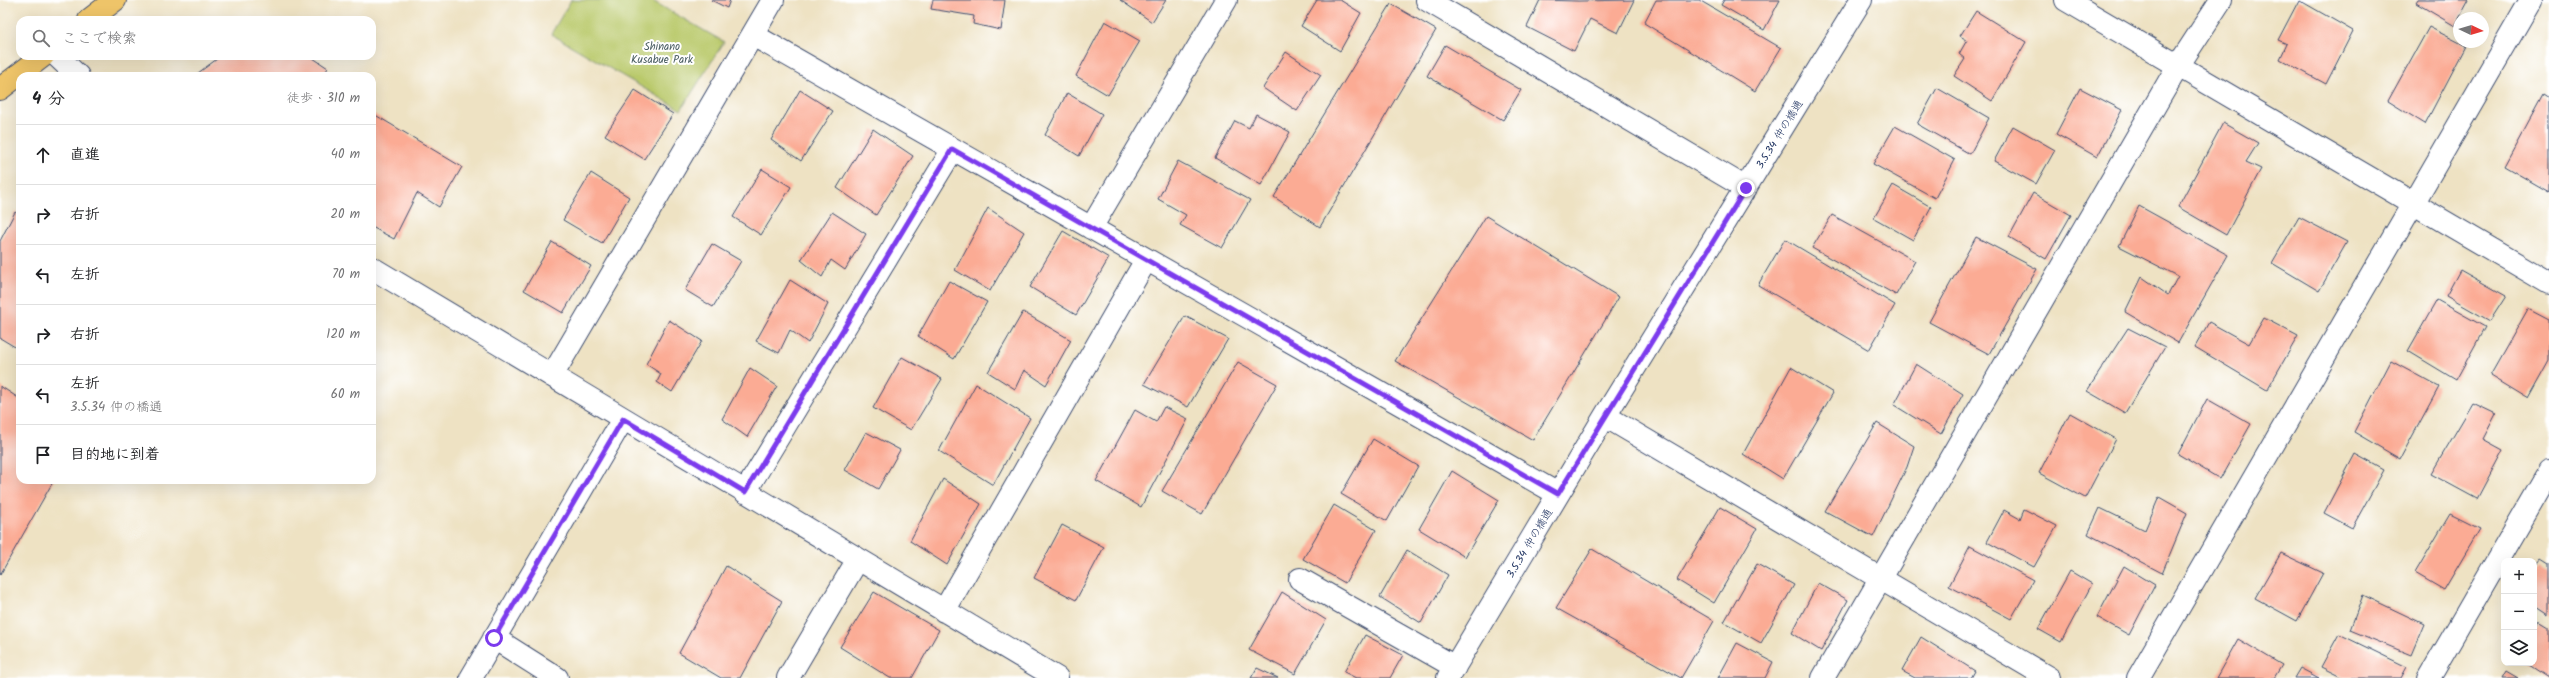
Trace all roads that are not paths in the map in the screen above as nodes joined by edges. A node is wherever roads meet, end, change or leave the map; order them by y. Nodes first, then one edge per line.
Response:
1 (115, 0) edge
2 (773, 0) edge
3 (1226, 0) edge
4 (1427, 0) edge
5 (1861, 0) edge
6 (2066, 0) edge
7 (2221, 0) edge
8 (2531, 0) edge
9 (95, 16) edge
10 (752, 35) junction
11 (38, 60) edge
12 (61, 60) edge
13 (2178, 66) junction
14 (22, 72) edge
15 (74, 72) edge
16 (16, 77) edge
17 (0, 89) edge
18 (952, 149) junction
19 (1746, 188) junction
20 (2413, 204) junction
21 (1091, 228) junction
22 (1146, 260) junction
23 (376, 270) edge
24 (2549, 283) edge
25 (552, 376) junction
26 (1606, 416) junction
27 (623, 419) junction
28 (2549, 471) edge
29 (745, 492) junction
30 (1558, 494) junction
31 (858, 559) junction
32 (1300, 579) dead end
33 (1882, 579) junction
34 (944, 611) junction
35 (494, 638) junction
36 (1451, 672) edge
37 (471, 678) edge
38 (557, 678) edge
39 (788, 678) edge
40 (1057, 678) edge
41 (1823, 678) edge
42 (2049, 678) edge
43 (2138, 678) edge
44 (2429, 678) edge

1 - 9 highway
2 - 10 street
3 - 21 street
4 - 19 street
5 - 19 street, 3.5.34 仲の橋通
6 - 13 street
7 - 13 street
8 - 20 street
10 - 18 street
10 - 25 street
11 - 14 highway
12 - 15 street
13 - 20 street
13 - 33 street
16 - 17 highway
18 - 21 street
18 - 29 street
19 - 26 street, 3.5.34 仲の橋通
20 - 24 street
20 - 43 street
21 - 22 street
22 - 30 street
22 - 34 street
23 - 25 street
25 - 27 street
26 - 30 street, 3.5.34 仲の橋通
26 - 33 street
27 - 29 street
27 - 35 street
28 - 44 street
29 - 31 street
30 - 36 street, 3.5.34 仲の橋通
31 - 34 street
31 - 39 street
32 - 36 street
33 - 41 street
33 - 42 street
34 - 40 street
35 - 37 street
35 - 38 street

